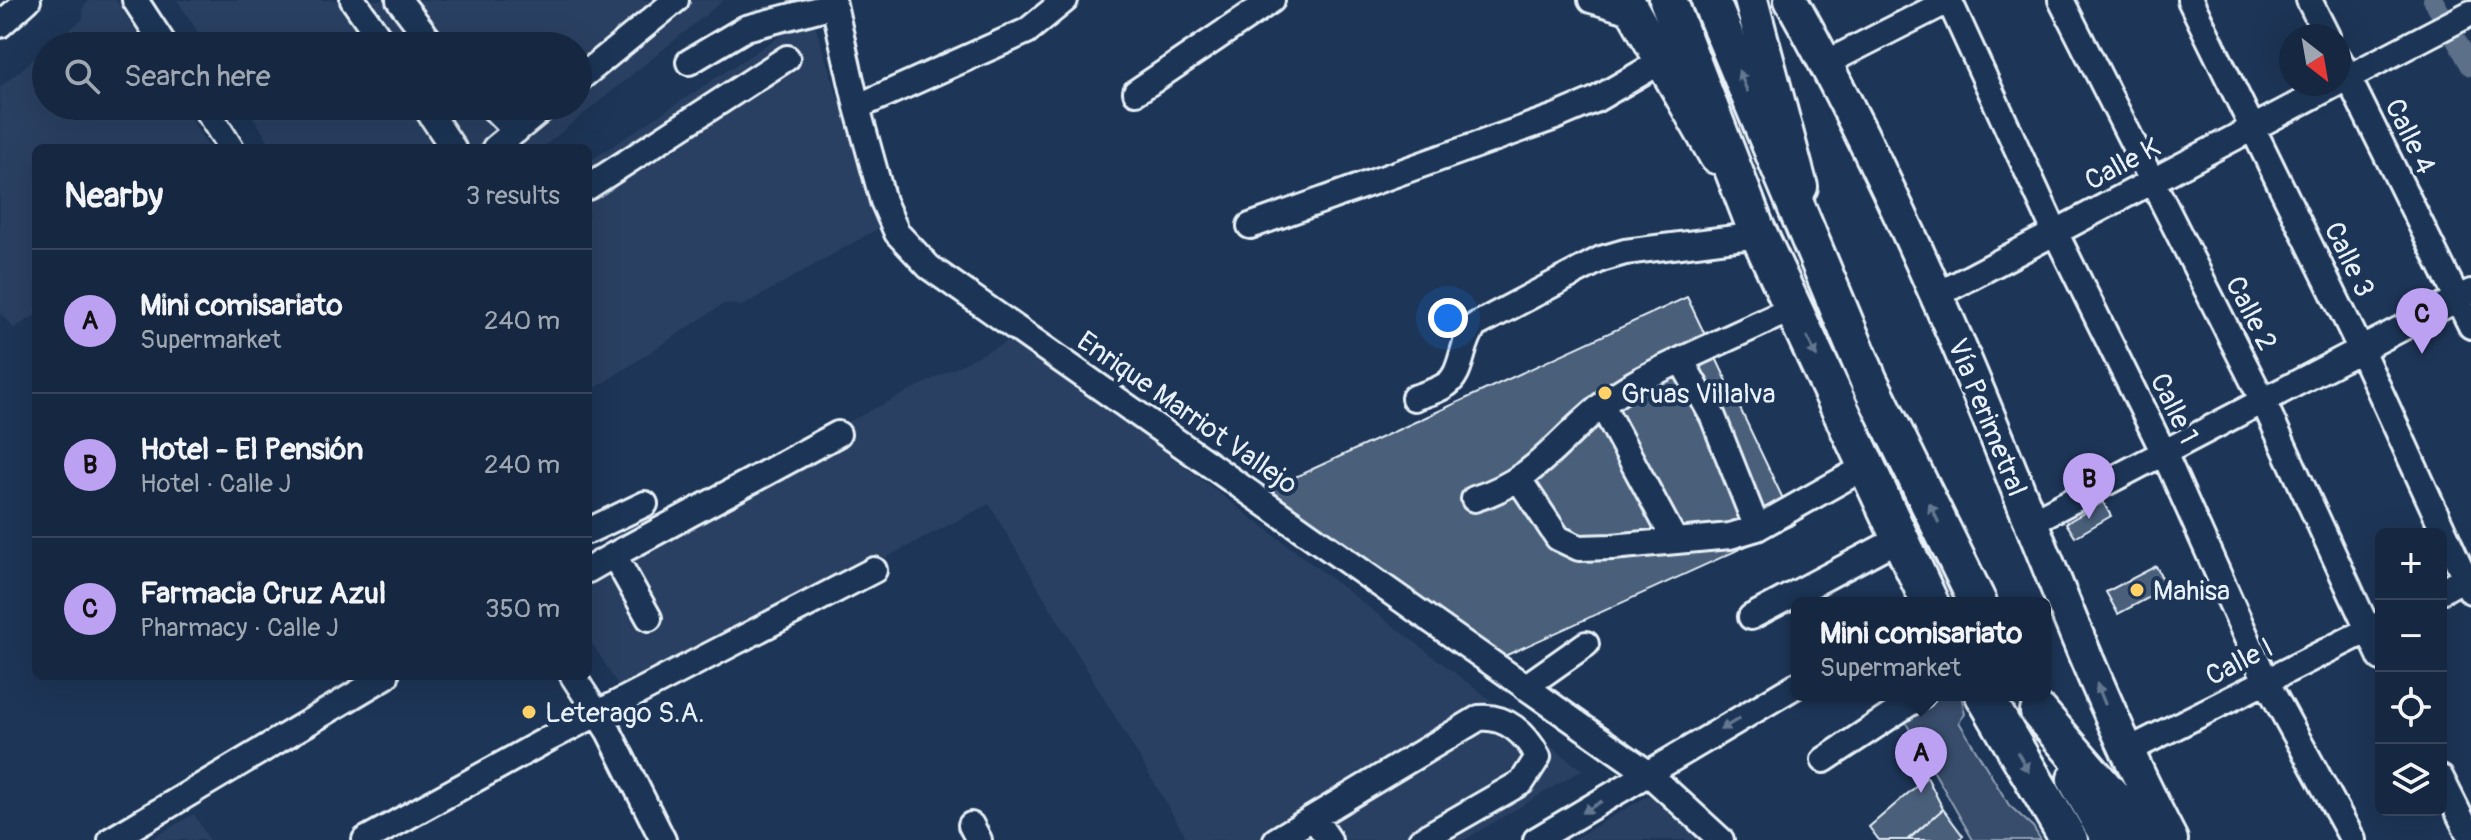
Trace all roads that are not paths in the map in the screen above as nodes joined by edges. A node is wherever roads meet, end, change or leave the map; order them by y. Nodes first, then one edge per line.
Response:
1 (28, 0) edge
2 (135, 0) edge
3 (353, 0) edge
4 (399, 0) edge
5 (676, 0) edge
6 (1065, 0) edge
7 (1272, 0) edge
8 (1591, 0) edge
9 (1668, 0) edge
10 (1710, 0) edge
11 (1751, 0) edge
12 (1791, 0) edge
13 (1949, 0) edge
14 (2061, 0) edge
15 (2190, 0) edge
16 (2309, 0) edge
17 (833, 2) edge
18 (1631, 6) edge
19 (2466, 15) edge
20 (2321, 24) edge
21 (0, 25) edge
22 (156, 32) edge
23 (375, 32) edge
24 (423, 32) edge
25 (787, 58) dead end
26 (1662, 61) junction
27 (689, 62) dead end
28 (1826, 63) junction
29 (592, 69) edge
30 (2351, 71) edge
31 (1136, 92) dead end
32 (2351, 95) edge
33 (2307, 96) edge
34 (857, 107) junction
35 (213, 120) edge
36 (434, 120) edge
37 (505, 120) edge
38 (529, 120) edge
39 (2253, 128) junction
40 (516, 131) junction
41 (228, 144) edge
42 (450, 144) edge
43 (500, 144) edge
44 (2151, 182) junction
45 (592, 184) edge
46 (1250, 226) dead end
47 (1757, 230) junction
48 (2055, 232) junction
49 (1827, 282) junction
50 (1937, 295) junction
51 (2465, 296) edge
52 (1794, 308) junction
53 (2471, 326) edge
54 (2361, 350) junction
55 (1681, 360) junction
56 (1414, 398) dead end
57 (2263, 401) junction
58 (1602, 405) junction
59 (838, 434) dead end
60 (2164, 453) junction
61 (1867, 466) junction
62 (1520, 481) junction
63 (1474, 499) dead end
64 (645, 504) dead end
65 (2031, 522) junction
66 (1757, 528) junction
67 (592, 529) edge
68 (1900, 538) junction
69 (1674, 539) junction
70 (614, 555) junction
71 (592, 568) edge
72 (874, 570) dead end
73 (2469, 581) edge
74 (2447, 589) edge
75 (1927, 597) edge
76 (1975, 597) edge
77 (1751, 617) dead end
78 (649, 618) dead end
79 (2374, 627) edge
80 (1586, 644) dead end
81 (379, 680) edge
82 (576, 680) edge
83 (2266, 681) junction
84 (1525, 687) junction
85 (1791, 689) edge
86 (1913, 701) edge
87 (1988, 701) edge
88 (2034, 703) edge
89 (597, 713) junction
90 (2125, 752) junction
91 (1824, 760) dead end
92 (1648, 773) junction
93 (2447, 790) edge
94 (1314, 818) junction
95 (2471, 838) edge
96 (111, 840) edge
97 (365, 840) edge
98 (663, 840) edge
99 (1276, 840) edge
100 (1329, 840) edge
101 (1421, 840) edge
102 (1536, 840) edge
103 (1721, 840) edge
104 (2069, 840) edge
105 (2111, 840) edge
106 (2149, 840) edge
107 (2171, 840) edge
108 (2353, 840) edge

1 - 21 street
2 - 22 street
3 - 23 street
4 - 24 street
5 - 29 street
6 - 34 street
7 - 31 street
8 - 18 street
9 - 47 highway
49 -> 10 highway
11 - 49 main road
12 - 28 main road, Vía Perimetral
13 - 28 street
13 - 48 street, Calle 1
14 - 44 street, Calle 2
15 - 39 street, Calle 3
16 - 20 street
17 - 27 street
17 - 34 street, Enrique Marriot Vallejo
18 - 26 main road
19 - 30 street, Calle K
25 - 45 street
26 - 46 street
26 - 47 main road
28 - 50 main road, Vía Perimetral
32 - 51 street, Calle 4
33 - 39 street, Calle K
34 - 84 street, Enrique Marriot Vallejo
35 - 41 street
36 - 42 street
37 - 40 street
38 - 40 street
39 - 44 street, Calle K
39 - 54 street, Calle 3
40 - 43 street
44 - 48 street, Calle K
44 - 57 street, Calle 2
47 - 52 highway
47 - 56 street
48 - 50 street, Calle K
48 - 60 street, Calle 1
76 -> 49 highway
50 - 65 main road, Vía Perimetral
51 - 53 street, Calle 4
51 - 54 street
52 - 55 street
52 -> 61 highway
54 - 57 street
54 - 73 street, Calle 3
55 - 58 street
55 - 66 street
57 - 60 street
57 - 79 street, Calle 2
58 - 62 street
58 - 69 street
59 - 70 street
60 - 65 street
60 - 83 street, Calle 1
61 - 66 street
61 - 68 highway
62 - 63 street
62 - 69 street
64 - 67 street
90 -> 65 main road, Vía Perimetral
66 - 69 street
68 - 75 highway
68 - 77 street
70 - 71 street
70 - 78 street
72 - 89 street
73 - 74 street
79 - 83 street, Calle I
80 - 84 street
81 - 96 street
82 - 89 street
83 - 90 street, Calle I
83 - 108 street, Calle 1
84 - 92 street, Enrique Marriot Vallejo
85 -> 92 street
86 - 91 street
87 -> 104 highway
88 - 105 highway
88 - 106 highway
89 - 97 street
89 - 98 street
90 - 107 main road, Vía Perimetral
92 -> 102 street
92 - 103 street, Enrique Marriot Vallejo
93 - 95 street
94 - 99 street
94 - 100 street
94 - 101 street

